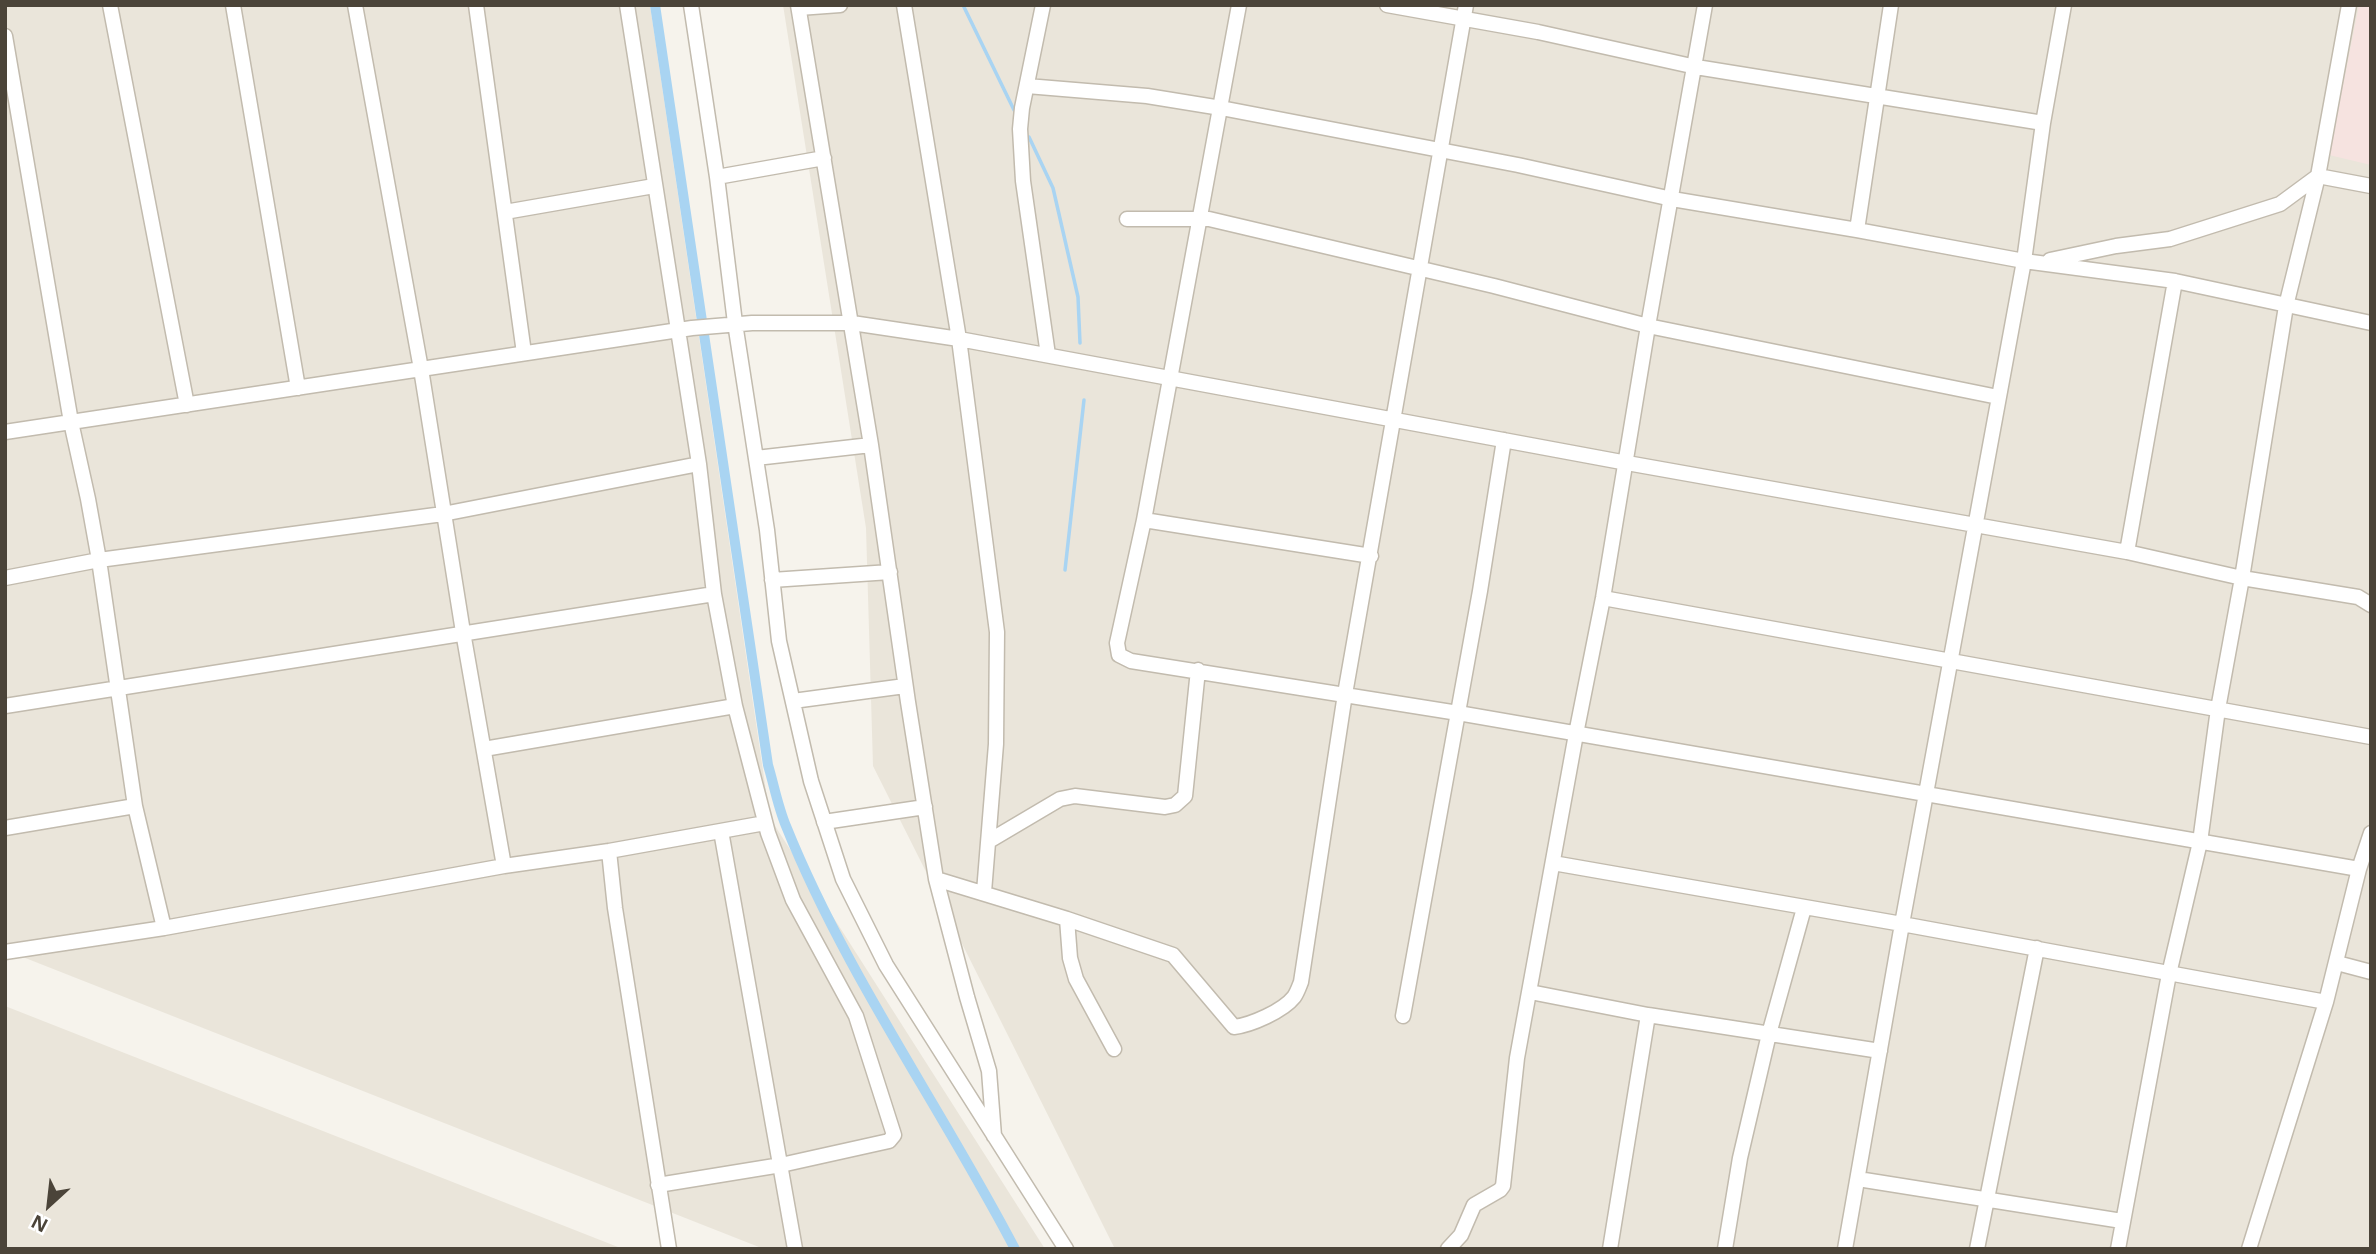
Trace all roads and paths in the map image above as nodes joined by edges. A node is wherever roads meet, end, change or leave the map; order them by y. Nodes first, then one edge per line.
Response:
1 (110, 5) edge
2 (233, 5) edge
3 (355, 5) edge
4 (476, 5) edge
5 (627, 5) edge
6 (691, 5) edge
7 (840, 5) edge
8 (904, 5) edge
9 (1042, 5) edge
10 (1238, 5) edge
11 (1387, 5) edge
12 (1705, 5) edge
13 (1891, 5) edge
14 (2064, 5) edge
15 (2349, 5) edge
16 (799, 7) edge
17 (1465, 12) edge
18 (5, 36) edge
19 (1696, 67) junction
20 (1027, 86) junction
21 (1878, 97) junction
22 (1221, 108) junction
23 (2043, 123) junction
24 (1440, 151) junction
25 (824, 158) junction
26 (2318, 176) junction
27 (717, 177) junction
28 (654, 186) junction
29 (2371, 186) edge
30 (1672, 199) junction
31 (505, 212) junction
32 (1199, 218) junction
33 (1127, 219) dead end
34 (1857, 230) junction
35 (2024, 261) junction
36 (1420, 269) junction
37 (2175, 281) junction
38 (2286, 306) junction
39 (852, 323) junction
40 (2371, 323) edge
41 (729, 324) junction
42 (1648, 326) junction
43 (685, 329) junction
44 (959, 339) junction
45 (524, 353) junction
46 (1048, 355) junction
47 (421, 369) junction
48 (1170, 377) junction
49 (298, 388) junction
50 (1998, 397) junction
51 (187, 405) junction
52 (1393, 420) junction
53 (71, 422) junction
54 (5, 432) edge
55 (1504, 440) junction
56 (872, 445) junction
57 (756, 458) junction
58 (1627, 463) junction
59 (699, 464) junction
60 (443, 514) junction
61 (1144, 520) junction
62 (1976, 525) junction
63 (2127, 552) junction
64 (1371, 556) junction
65 (99, 560) junction
66 (890, 572) junction
67 (5, 578) edge
68 (2242, 578) junction
69 (772, 580) junction
70 (714, 594) junction
71 (1603, 598) junction
72 (2371, 605) edge
73 (463, 632) junction
74 (1950, 659) junction
75 (1198, 670) junction
76 (905, 686) junction
77 (116, 688) junction
78 (1345, 694) junction
79 (793, 701) junction
80 (5, 706) edge
81 (735, 706) junction
82 (2218, 709) junction
83 (1458, 713) junction
84 (1576, 734) junction
85 (2371, 737) edge
86 (484, 748) junction
87 (1925, 794) junction
88 (135, 806) junction
89 (925, 807) junction
90 (824, 822) junction
91 (765, 823) junction
92 (5, 828) edge
93 (721, 831) junction
94 (2371, 833) edge
95 (989, 841) junction
96 (2200, 842) junction
97 (609, 851) junction
98 (1553, 863) junction
99 (505, 866) junction
100 (2359, 869) junction
101 (936, 879) junction
102 (985, 892) junction
103 (1804, 908) junction
104 (1067, 919) junction
105 (1902, 924) junction
106 (163, 928) junction
107 (2037, 948) junction
108 (5, 952) edge
109 (2337, 963) junction
110 (2371, 972) edge
111 (2169, 975) junction
112 (1530, 992) junction
113 (2326, 1002) junction
114 (1647, 1015) junction
115 (1403, 1016) dead end
116 (1769, 1034) junction
117 (1114, 1049) dead end
118 (1880, 1051) junction
119 (994, 1137) junction
120 (781, 1165) junction
121 (1857, 1179) junction
122 (658, 1185) junction
123 (1987, 1199) junction
124 (2122, 1221) junction
125 (1461, 1235) junction
126 (669, 1249) edge
127 (795, 1249) edge
128 (1066, 1249) edge
129 (1448, 1249) edge
130 (1467, 1249) edge
131 (1610, 1249) edge
132 (1725, 1249) edge
133 (1845, 1249) edge
134 (1977, 1249) edge
135 (2118, 1249) edge
136 (2249, 1249) edge

1 - 51 street
2 - 49 street
3 - 47 street
4 - 31 street
5 - 28 street
6 - 27 street
7 - 16 street
8 - 44 street
9 - 20 street
10 - 22 street
11 - 17 street
12 - 19 street
13 - 21 street
14 - 23 street
15 - 26 street
16 - 25 street
17 - 19 street
17 - 24 street
18 - 53 street
19 - 21 street
19 - 30 street
20 - 22 street
20 - 46 street
21 - 23 street
21 - 34 street
22 - 24 street
22 - 32 street
23 - 35 street
24 - 30 street
24 - 36 street
25 - 27 street
25 - 39 street
26 - 29 street
26 - 35 street
26 - 38 street
27 - 41 street
28 - 31 street
28 - 43 street
30 - 34 street
30 - 42 street
31 - 45 street
32 - 33 street
32 - 36 street
32 - 48 street
34 - 35 street
35 - 37 street
35 - 50 street
36 - 42 street
36 - 52 street
37 - 38 street
37 - 63 street
38 - 40 street
38 - 68 street
39 - 41 street
39 - 44 street
39 - 56 street
41 - 43 street
41 - 57 street
42 - 50 street
42 - 58 street
43 - 45 street
43 - 59 street
44 - 46 street
44 - 95 street
45 - 47 street
46 - 48 street
47 - 49 street
47 - 60 street
48 - 52 street
48 - 61 street
49 - 51 street
50 - 62 street
51 - 53 street
52 - 55 street
52 - 64 street
53 - 54 street
53 - 65 street
55 - 58 street
55 - 83 street
56 - 57 street
56 - 66 street
57 - 69 street
58 - 62 street
58 - 71 street
59 - 60 street
59 - 70 street
60 - 65 street
60 - 73 street
61 - 64 street
61 - 75 street
62 - 63 street
62 - 74 street
63 - 68 street
64 - 78 street
65 - 67 street
65 - 77 street
66 - 69 street
66 - 76 street
68 - 72 street
68 - 82 street
69 - 79 street
70 - 73 street
70 - 81 street
71 - 74 street
71 - 84 street
73 - 77 street
73 - 86 street
74 - 82 street
74 - 87 street
75 - 78 street
75 - 95 street
76 - 79 street
76 - 89 street
77 - 80 street
77 - 88 street
78 - 83 street
78 - 104 street
79 - 90 street
81 - 86 street
81 - 91 street
82 - 85 street
82 - 96 street
83 - 84 street
83 - 115 street
84 - 87 street
84 - 98 street
86 - 99 street
87 - 96 street
87 - 105 street
88 - 92 street
88 - 106 street
89 - 90 street
89 - 101 street
90 - 119 street
91 - 93 street
91 - 120 street
93 - 97 street
93 - 120 street
94 - 100 street
95 - 102 street
96 - 100 street
96 - 111 street
97 - 99 street
97 - 122 street
98 - 103 street
98 - 112 street
99 - 106 street
100 - 109 street
101 - 102 street
101 - 119 street
102 - 104 street
103 - 105 street
103 - 116 street
104 - 117 street
105 - 107 street
105 - 118 street
106 - 108 street
107 - 111 street
107 - 123 street
109 - 110 street
109 - 113 street
111 - 113 street
111 - 124 street
112 - 114 street
112 - 125 street
113 - 136 street
114 - 116 street
114 - 131 street
116 - 118 street
116 - 132 street
118 - 121 street
119 - 128 street
120 - 122 street
120 - 127 street
121 - 123 street
121 - 133 street
122 - 126 street
123 - 124 street
123 - 134 street
124 - 135 street
125 - 129 street
125 - 130 street

